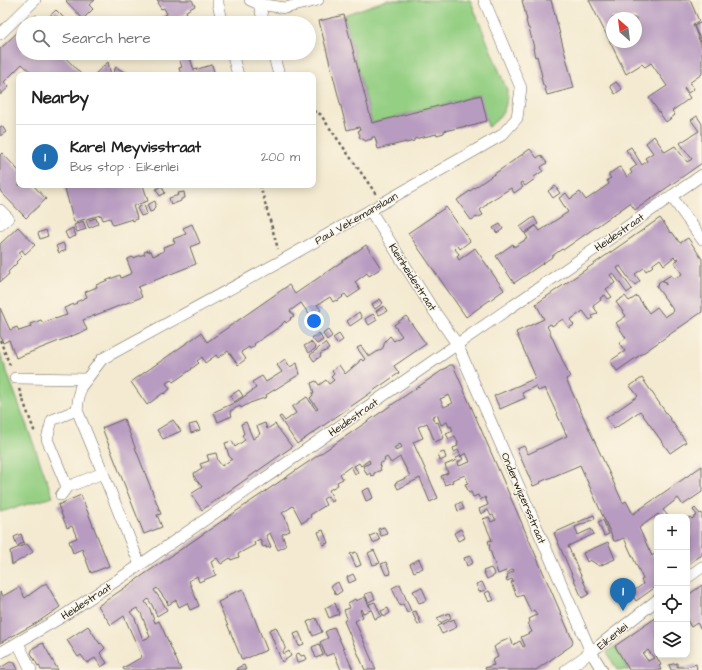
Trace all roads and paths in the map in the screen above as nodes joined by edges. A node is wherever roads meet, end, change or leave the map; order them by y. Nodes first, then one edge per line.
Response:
1 (35, 0) edge
2 (218, 0) edge
3 (318, 0) edge
4 (484, 0) edge
5 (255, 2) edge
6 (19, 16) edge
7 (221, 16) edge
8 (261, 16) edge
9 (16, 18) edge
10 (0, 34) edge
11 (234, 60) edge
12 (274, 60) edge
13 (237, 72) edge
14 (277, 72) edge
15 (316, 112) edge
16 (702, 174) edge
17 (261, 188) edge
18 (671, 196) junction
19 (382, 203) junction
20 (0, 210) edge
21 (370, 210) junction
22 (0, 225) edge
23 (702, 238) edge
24 (281, 261) junction
25 (0, 340) edge
26 (457, 344) junction
27 (15, 378) joint
28 (87, 379) junction
29 (77, 410) junction
30 (104, 473) junction
31 (140, 565) junction
32 (702, 567) edge
33 (690, 576) edge
34 (654, 602) edge
35 (18, 643) junction
36 (592, 652) junction
37 (0, 653) edge
38 (31, 670) edge
39 (566, 670) edge
40 (602, 670) edge

1 - 6 street
2 - 7 street
3 - 5 street
4 - 19 street, Paul Vekemanslaan
5 - 8 street
9 - 10 street
11 - 13 street
12 - 14 street
15 - 19 path
16 - 18 street, Heidestraat
17 - 24 path
18 - 23 street
18 - 26 street, Heidestraat
19 - 21 street, Paul Vekemanslaan
20 - 22 street
21 - 24 street, Paul Vekemanslaan
21 - 26 street, Kleinheidestraat
24 - 28 street, Paul Vekemanslaan
25 - 27 path
26 - 31 street, Heidestraat
26 - 36 street, Onderwijzersstraat
27 - 28 street
28 - 29 street, Paul Vekemanslaan
29 - 30 street
29 - 30 street
30 - 31 street
31 - 35 street, Heidestraat
32 - 33 street
34 - 36 street, Eikenlei
35 - 37 street, Heidestraat
35 - 38 street
36 - 39 street, Eikenlei
36 - 40 street, Onderwijzersstraat

